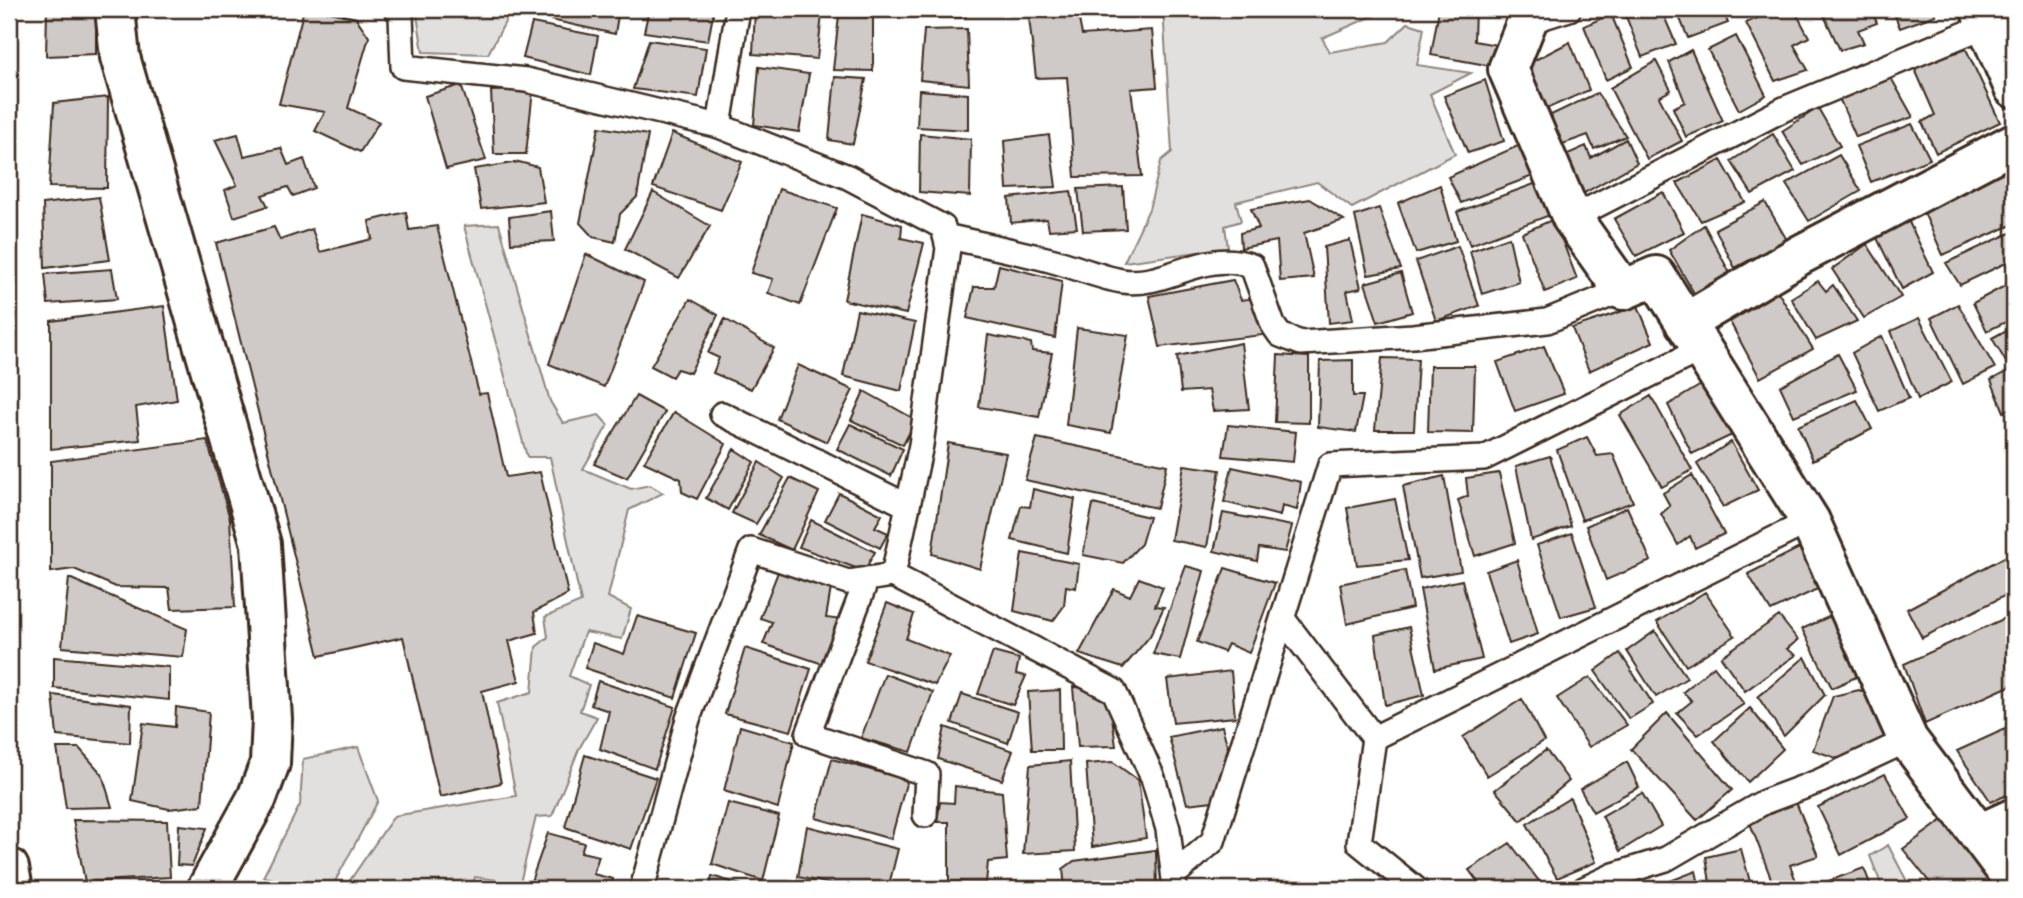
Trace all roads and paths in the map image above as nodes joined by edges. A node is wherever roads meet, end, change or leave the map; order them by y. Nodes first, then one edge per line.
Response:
1 (115, 9) edge
2 (396, 9) edge
3 (738, 9) edge
4 (1569, 9) edge
5 (1530, 16) edge
6 (1983, 17) edge
7 (2014, 87) edge
8 (719, 126) junction
9 (2014, 143) edge
10 (1572, 218) junction
11 (945, 236) junction
12 (1623, 290) junction
13 (1693, 336) junction
14 (722, 414) dead end
15 (908, 506) junction
16 (1810, 521) junction
17 (893, 575) junction
18 (867, 579) junction
19 (1283, 619) junction
20 (1374, 738) junction
21 (1908, 740) junction
22 (926, 815) dead end
23 (2014, 818) edge
24 (1979, 834) junction
25 (9, 869) edge
26 (2014, 881) edge
27 (1174, 882) edge
28 (13, 889) edge
29 (207, 889) edge
30 (642, 889) edge
31 (1416, 889) edge
32 (1584, 889) edge

1 - 29 street
2 - 8 lane
3 - 8 lane
4 - 5 lane
5 - 10 street
6 - 7 street
6 - 10 lane
8 - 11 lane
9 - 13 street
10 - 12 street
11 - 12 lane
11 - 15 lane
12 - 13 street
13 - 16 street
13 - 19 lane
14 - 15 lane
15 - 17 lane
16 - 20 lane
16 - 21 street
17 - 18 lane
17 - 27 lane
18 - 22 lane
18 - 30 lane
19 - 20 lane
19 - 27 lane
20 - 31 lane
21 - 24 street
21 - 32 lane
23 - 24 street
24 - 26 street
25 - 28 street

